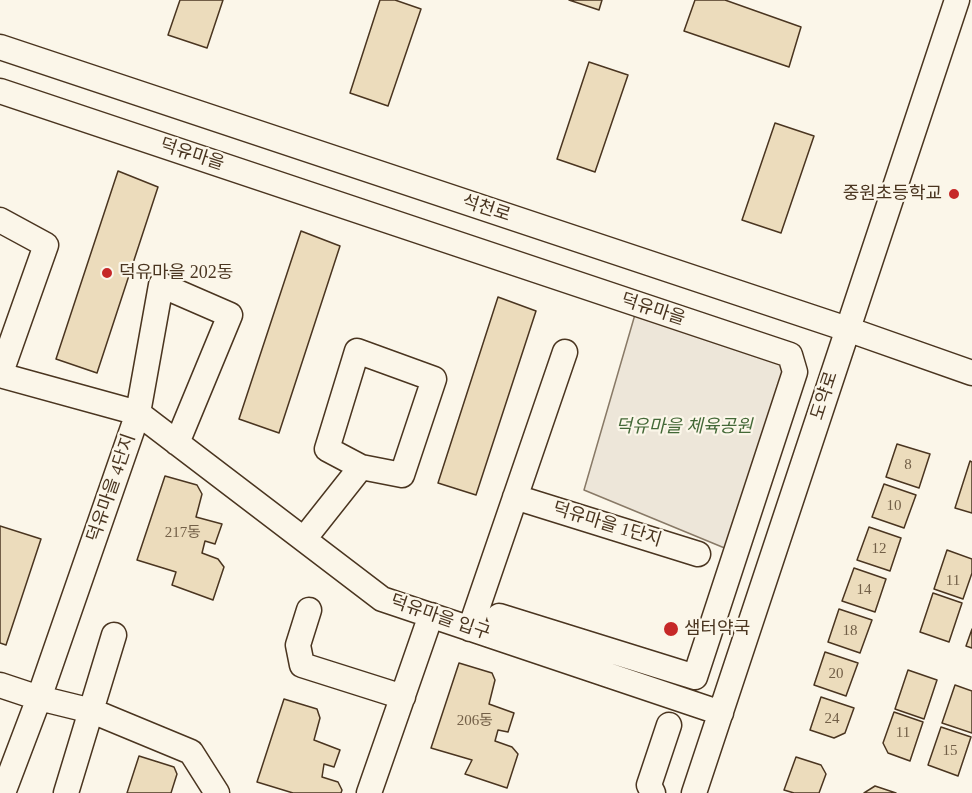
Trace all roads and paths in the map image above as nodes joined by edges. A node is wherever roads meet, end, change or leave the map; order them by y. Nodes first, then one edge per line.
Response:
1 (957, 0) edge
2 (0, 46) edge
3 (0, 91) edge
4 (0, 220) edge
5 (9, 318) edge
6 (847, 328) junction
7 (565, 352) dead end
8 (972, 373) edge
9 (0, 376) edge
10 (138, 413) junction
11 (177, 443) junction
12 (361, 467) junction
13 (515, 497) junction
14 (304, 539) junction
15 (698, 554) dead end
16 (309, 610) dead end
17 (431, 615) junction
18 (499, 616) dead end
19 (470, 629) junction
20 (114, 635) dead end
21 (0, 685) edge
22 (403, 697) junction
23 (39, 698) junction
24 (92, 711) junction
25 (721, 713) junction
26 (669, 725) dead end
27 (3, 793) edge
28 (66, 793) edge
29 (217, 793) edge
30 (369, 793) edge
31 (652, 793) edge
32 (694, 793) edge

1 - 6 street, 도약로
2 - 6 street, 석천로
3 - 18 street, 덕유마을
4 - 5 street
5 - 9 street
6 - 8 street, 석천로
6 - 25 street, 도약로
7 - 13 street
9 - 10 street, 덕유마을 4단지
10 - 11 street, 덕유마을 입구
10 - 11 street
10 - 23 street, 덕유마을 4단지
11 - 14 street, 덕유마을 입구
12 - 12 street
12 - 14 street
13 - 15 street, 덕유마을 1단지
13 - 19 street
14 - 17 street, 덕유마을 입구
16 - 22 street
17 - 19 street, 덕유마을 입구
17 - 22 street
19 - 25 street, 덕유마을 입구
20 - 24 street
21 - 23 street
22 - 30 street
23 - 24 street
23 - 27 street, 덕유마을 4단지
24 - 28 street
24 - 29 street
25 - 32 street, 도약로
26 - 31 street

